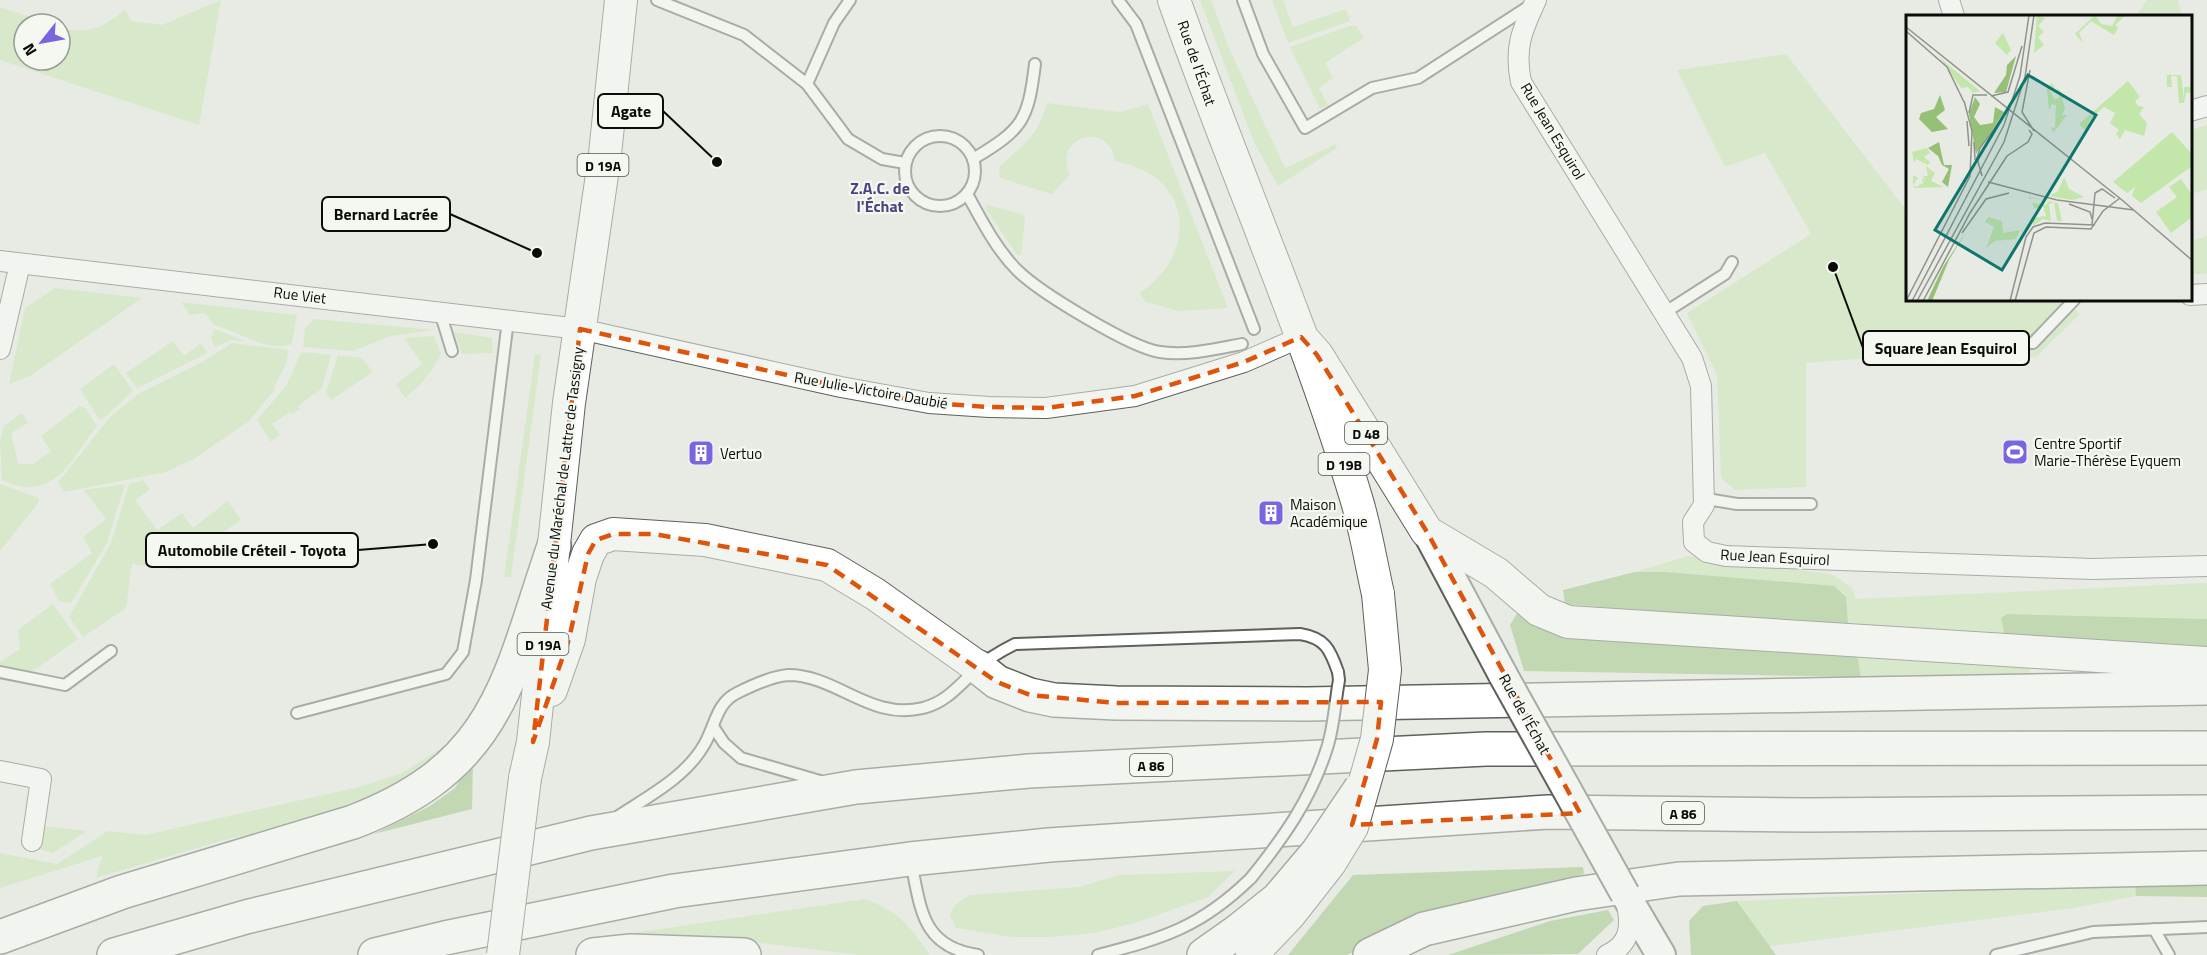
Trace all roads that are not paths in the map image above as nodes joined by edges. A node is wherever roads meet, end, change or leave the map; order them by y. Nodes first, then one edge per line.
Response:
1 (621, 0) edge
2 (657, 0) edge
3 (850, 0) edge
4 (1119, 0) edge
5 (1174, 0) edge
6 (1243, 0) edge
7 (1949, 0) edge
8 (1535, 1) edge
9 (1954, 15) edge
10 (1035, 64) dead end
11 (807, 84) junction
12 (2207, 106) edge
13 (2192, 110) edge
14 (973, 159) junction
15 (905, 163) junction
16 (967, 194) junction
17 (0, 261) edge
18 (1732, 262) dead end
19 (20, 264) junction
20 (2207, 294) edge
21 (2192, 295) edge
22 (2072, 302) edge
23 (440, 312) junction
24 (1664, 314) junction
25 (508, 320) junction
26 (580, 329) junction
27 (1254, 329) dead end
28 (1301, 337) junction
29 (1242, 344) dead end
30 (2000, 344) dead end
31 (0, 348) edge
32 (452, 351) dead end
33 (1811, 504) dead end
34 (1704, 505) junction
35 (1427, 532) junction
36 (554, 546) junction
37 (2207, 566) edge
38 (111, 651) dead end
39 (2207, 663) edge
40 (978, 668) junction
41 (0, 672) edge
42 (2207, 688) edge
43 (297, 712) dead end
44 (714, 728) junction
45 (533, 742) junction
46 (2207, 748) edge
47 (0, 771) edge
48 (856, 787) junction
49 (1361, 788) joint
50 (2207, 812) edge
51 (591, 833) junction
52 (32, 841) dead end
53 (910, 859) junction
54 (2207, 868) edge
55 (1625, 894) junction
56 (1478, 918) junction
57 (2207, 927) edge
58 (2154, 929) junction
59 (0, 937) edge
60 (1247, 947) edge
61 (114, 955) edge
62 (375, 955) edge
63 (503, 955) edge
64 (593, 955) edge
65 (744, 955) edge
66 (978, 955) edge
67 (1098, 955) edge
68 (1204, 955) edge
69 (1370, 955) edge
70 (1407, 955) edge
71 (1607, 955) edge
72 (1661, 955) edge
73 (1996, 955) edge
74 (2169, 955) edge

1 - 26 main road, Avenue du Maréchal de Lattre de Tassigny / D 19A
2 - 11 lane
3 - 11 lane
4 - 27 lane
5 - 28 main road, Rue de l'Échat / D 19B
6 - 8 lane
7 - 9 street
8 - 24 street, Rue Jean Esquirol
10 - 14 lane
11 - 15 lane
12 - 13 street
14 - 15 lane
14 - 16 lane
15 - 16 lane
16 - 29 lane
17 - 19 street, Rue Viet
18 - 24 lane
19 - 23 street, Rue Viet
19 - 31 street
20 - 21 street
22 - 30 lane
23 - 25 street, Rue Viet
23 - 32 lane
24 - 34 street, Rue Jean Esquirol
25 - 26 street, Rue Viet
25 - 43 lane
26 - 28 street, Rue Julie-Victoire Daubié
26 - 36 main road, Avenue du Maréchal de Lattre de Tassigny / D 19A
28 - 35 main road, D 48
28 - 49 main road, D 19B, bridge
33 - 34 lane
34 - 37 street, Rue Jean Esquirol
35 - 39 main road
35 - 55 street, Rue de l'Échat / D 48, bridge
36 - 45 main road, Avenue du Maréchal de Lattre de Tassigny / D 19A
36 - 59 highway
38 - 41 lane
40 - 42 highway
40 - 44 lane
40 - 45 main road
40 - 67 lane, bridge
44 - 48 lane
44 - 51 lane
45 - 63 main road, Avenue du Maréchal de Lattre de Tassigny / D 19A, bridge
46 - 48 highway, A 86
47 - 52 street
48 - 51 highway, A 86
49 - 60 highway, bridge
50 - 53 highway, A 86
51 - 61 highway, A 86
53 - 62 highway, A 86
53 - 66 lane
54 - 56 highway
55 - 71 street
55 - 72 street, D 48
56 - 69 highway
56 - 70 highway
57 - 58 lane
58 - 73 lane
58 - 74 lane
60 - 68 highway
64 - 65 highway

